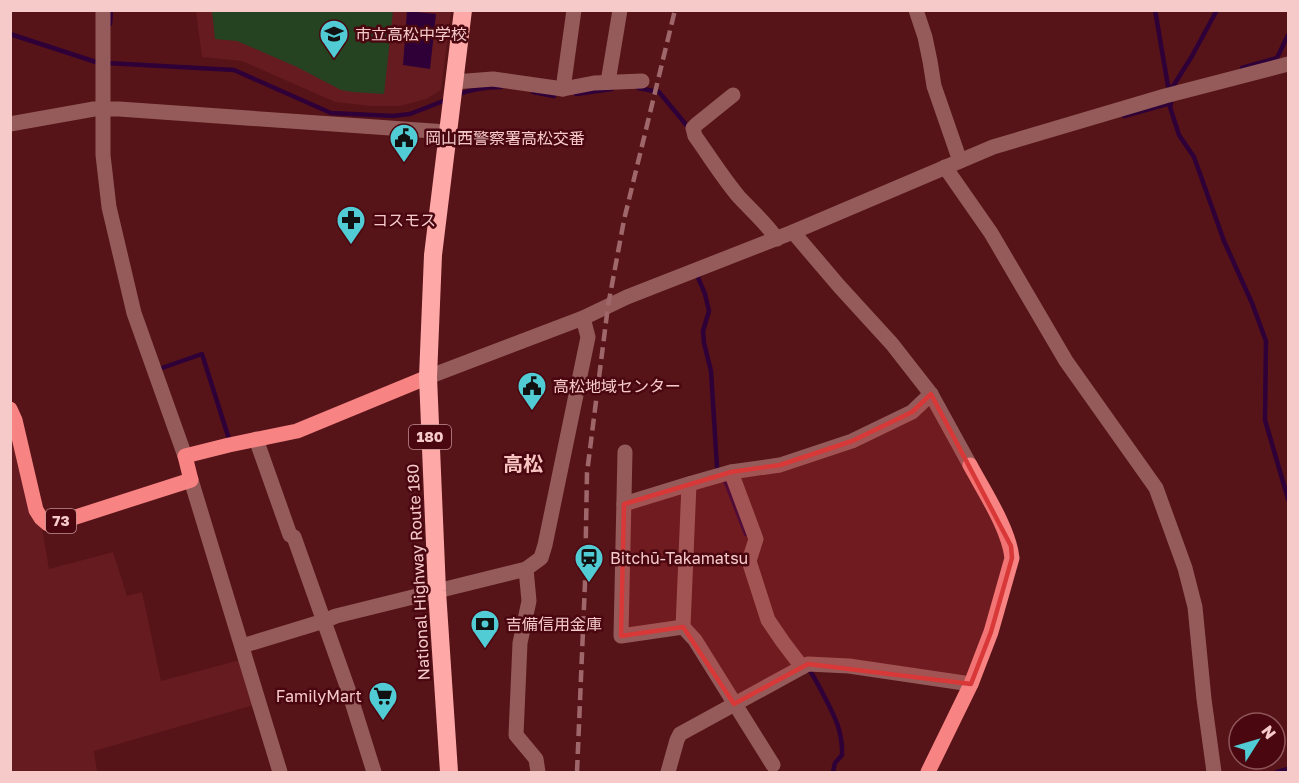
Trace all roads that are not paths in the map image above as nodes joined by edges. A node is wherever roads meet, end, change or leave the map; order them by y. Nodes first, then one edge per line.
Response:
1 (103, 10) edge
2 (463, 10) edge
3 (574, 10) edge
4 (620, 10) edge
5 (916, 10) edge
6 (1288, 64) edge
7 (642, 81) dead end
8 (608, 82) junction
9 (557, 88) junction
10 (453, 92) junction
11 (734, 95) dead end
12 (104, 109) junction
13 (10, 124) edge
14 (447, 132) junction
15 (950, 167) junction
16 (796, 235) junction
17 (777, 238) junction
18 (583, 318) junction
19 (428, 377) junction
20 (931, 394) junction
21 (10, 409) edge
22 (256, 439) junction
23 (625, 452) dead end
24 (185, 456) junction
25 (970, 465) joint
26 (725, 474) junction
27 (191, 480) junction
28 (689, 484) junction
29 (624, 504) junction
30 (526, 569) junction
31 (437, 591) junction
32 (324, 621) junction
33 (683, 627) junction
34 (242, 646) junction
35 (805, 666) junction
36 (971, 684) junction
37 (734, 704) junction
38 (773, 765) dead end
39 (280, 772) edge
40 (374, 772) edge
41 (449, 772) edge
42 (538, 772) edge
43 (668, 772) edge
44 (928, 772) edge
45 (1214, 772) edge

1 - 12 street
2 - 10 highway, National Highway Route 180 / 180
3 - 9 street
4 - 8 street
5 - 15 street
6 - 15 street
7 - 8 street
8 - 9 street
9 - 10 street
10 - 14 highway, National Highway Route 180 / 180
11 - 17 street
12 - 13 street
12 - 14 street
12 - 24 street
14 - 19 highway, National Highway Route 180 / 180
15 - 16 street
15 - 45 street
16 - 17 street
16 - 20 street
17 - 18 street
18 - 19 street
18 - 30 street
19 - 22 main road
19 - 31 highway, National Highway Route 180 / 180
20 - 25 street
20 - 26 street
21 - 27 main road, 73
22 - 24 main road
22 - 32 street
23 - 29 street
24 - 27 main road
25 - 36 main road
26 - 28 street
26 - 35 street
27 - 34 street
28 - 29 street
28 - 33 street
29 - 33 street
30 - 31 street
30 - 42 street
31 - 32 street
31 - 41 highway, National Highway Route 180 / 180
32 - 34 street
32 - 40 street
33 - 37 street
34 - 39 street
35 - 36 street
35 - 37 street
36 - 44 main road
37 - 38 street
37 - 43 street

